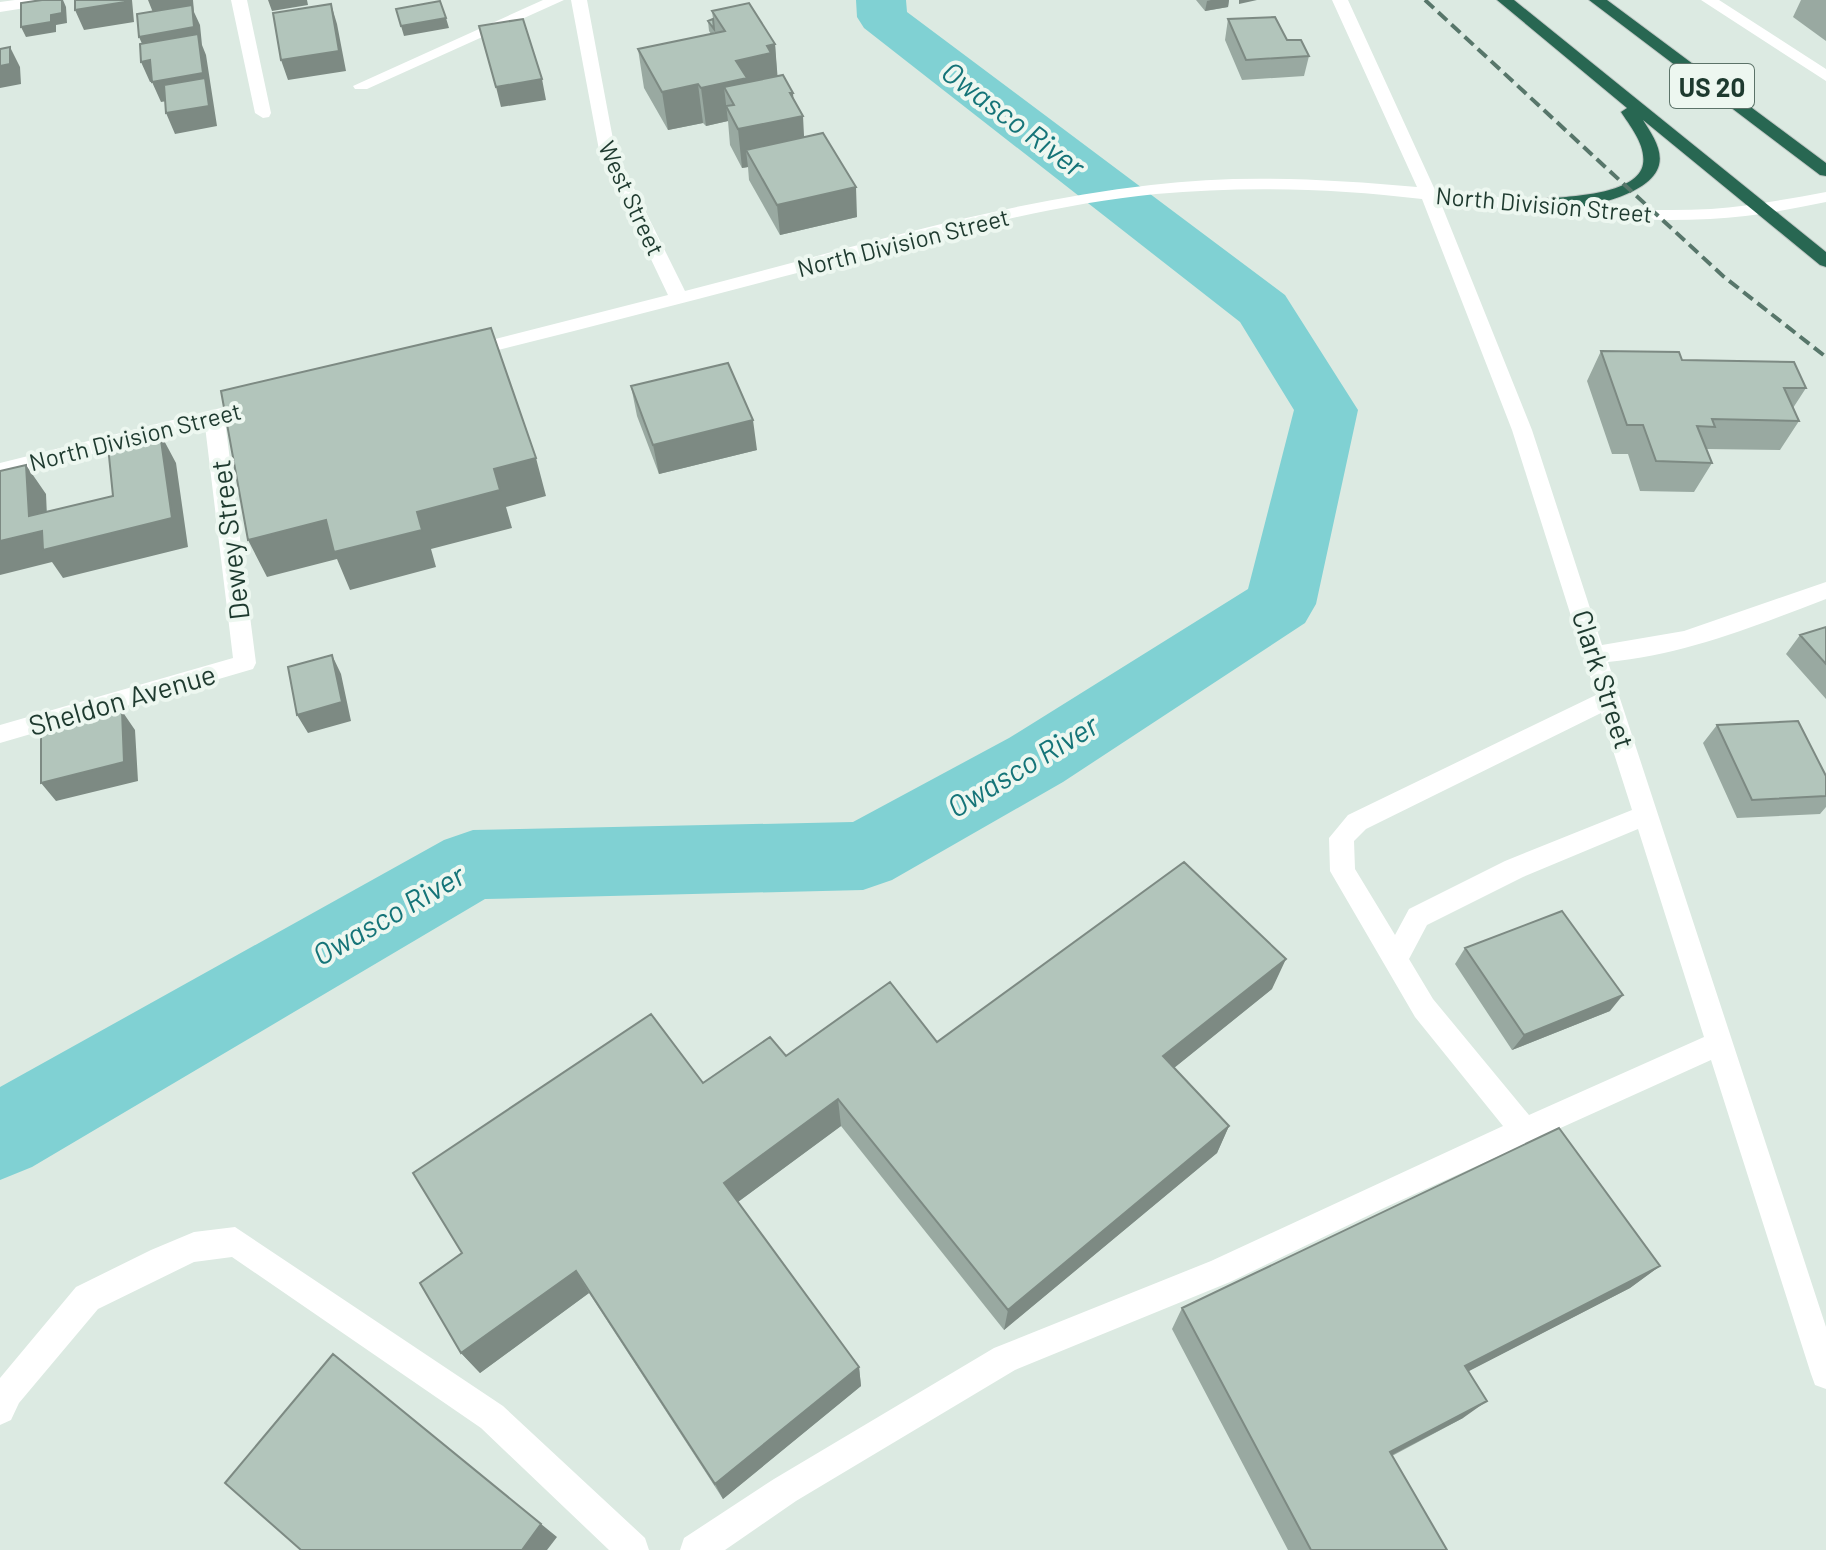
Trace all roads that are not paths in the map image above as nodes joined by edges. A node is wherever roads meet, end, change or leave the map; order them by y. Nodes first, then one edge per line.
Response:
1 (44, 0) edge
2 (239, 0) edge
3 (556, 0) edge
4 (579, 0) edge
5 (1340, 0) edge
6 (1505, 0) edge
7 (1597, 0) edge
8 (1709, 0) edge
9 (0, 7) edge
10 (1826, 76) edge
11 (1605, 82) junction
12 (361, 86) dead end
13 (263, 113) dead end
14 (1826, 171) edge
15 (1429, 195) junction
16 (1826, 197) edge
17 (1526, 205) junction
18 (1760, 210) junction
19 (1826, 261) edge
20 (679, 298) junction
21 (447, 357) edge
22 (276, 401) edge
23 (214, 417) junction
24 (0, 470) edge
25 (1826, 590) edge
26 (1596, 654) junction
27 (245, 663) joint
28 (1610, 698) junction
29 (0, 734) edge
30 (1648, 814) junction
31 (1395, 959) junction
32 (1720, 1043) junction
33 (1524, 1130) junction
34 (1824, 1358) edge
35 (0, 1409) edge
36 (633, 1550) edge
37 (696, 1550) edge

1 - 9 street
2 - 13 street
3 - 12 street
4 - 20 street, West Street
5 - 15 street, Clark Street
6 - 11 highway, US 20
7 - 14 highway, US 20
8 - 10 street
11 - 17 highway
11 - 18 highway, US 20
15 - 17 street, North Division Street
15 - 20 street, North Division Street
15 - 26 street, Clark Street
16 - 18 street, North Division Street
17 - 18 street, North Division Street
18 - 19 highway, US 20
20 - 21 street, North Division Street
22 - 23 street, North Division Street
23 - 24 street, North Division Street
23 - 27 street, Dewey Street
25 - 26 street
26 - 28 street, Clark Street
27 - 29 street, Sheldon Avenue
28 - 30 street, Clark Street
28 - 31 street
30 - 31 street
30 - 32 street, Clark Street
31 - 33 street
32 - 33 street
32 - 34 street, Clark Street
33 - 37 street
35 - 36 street

